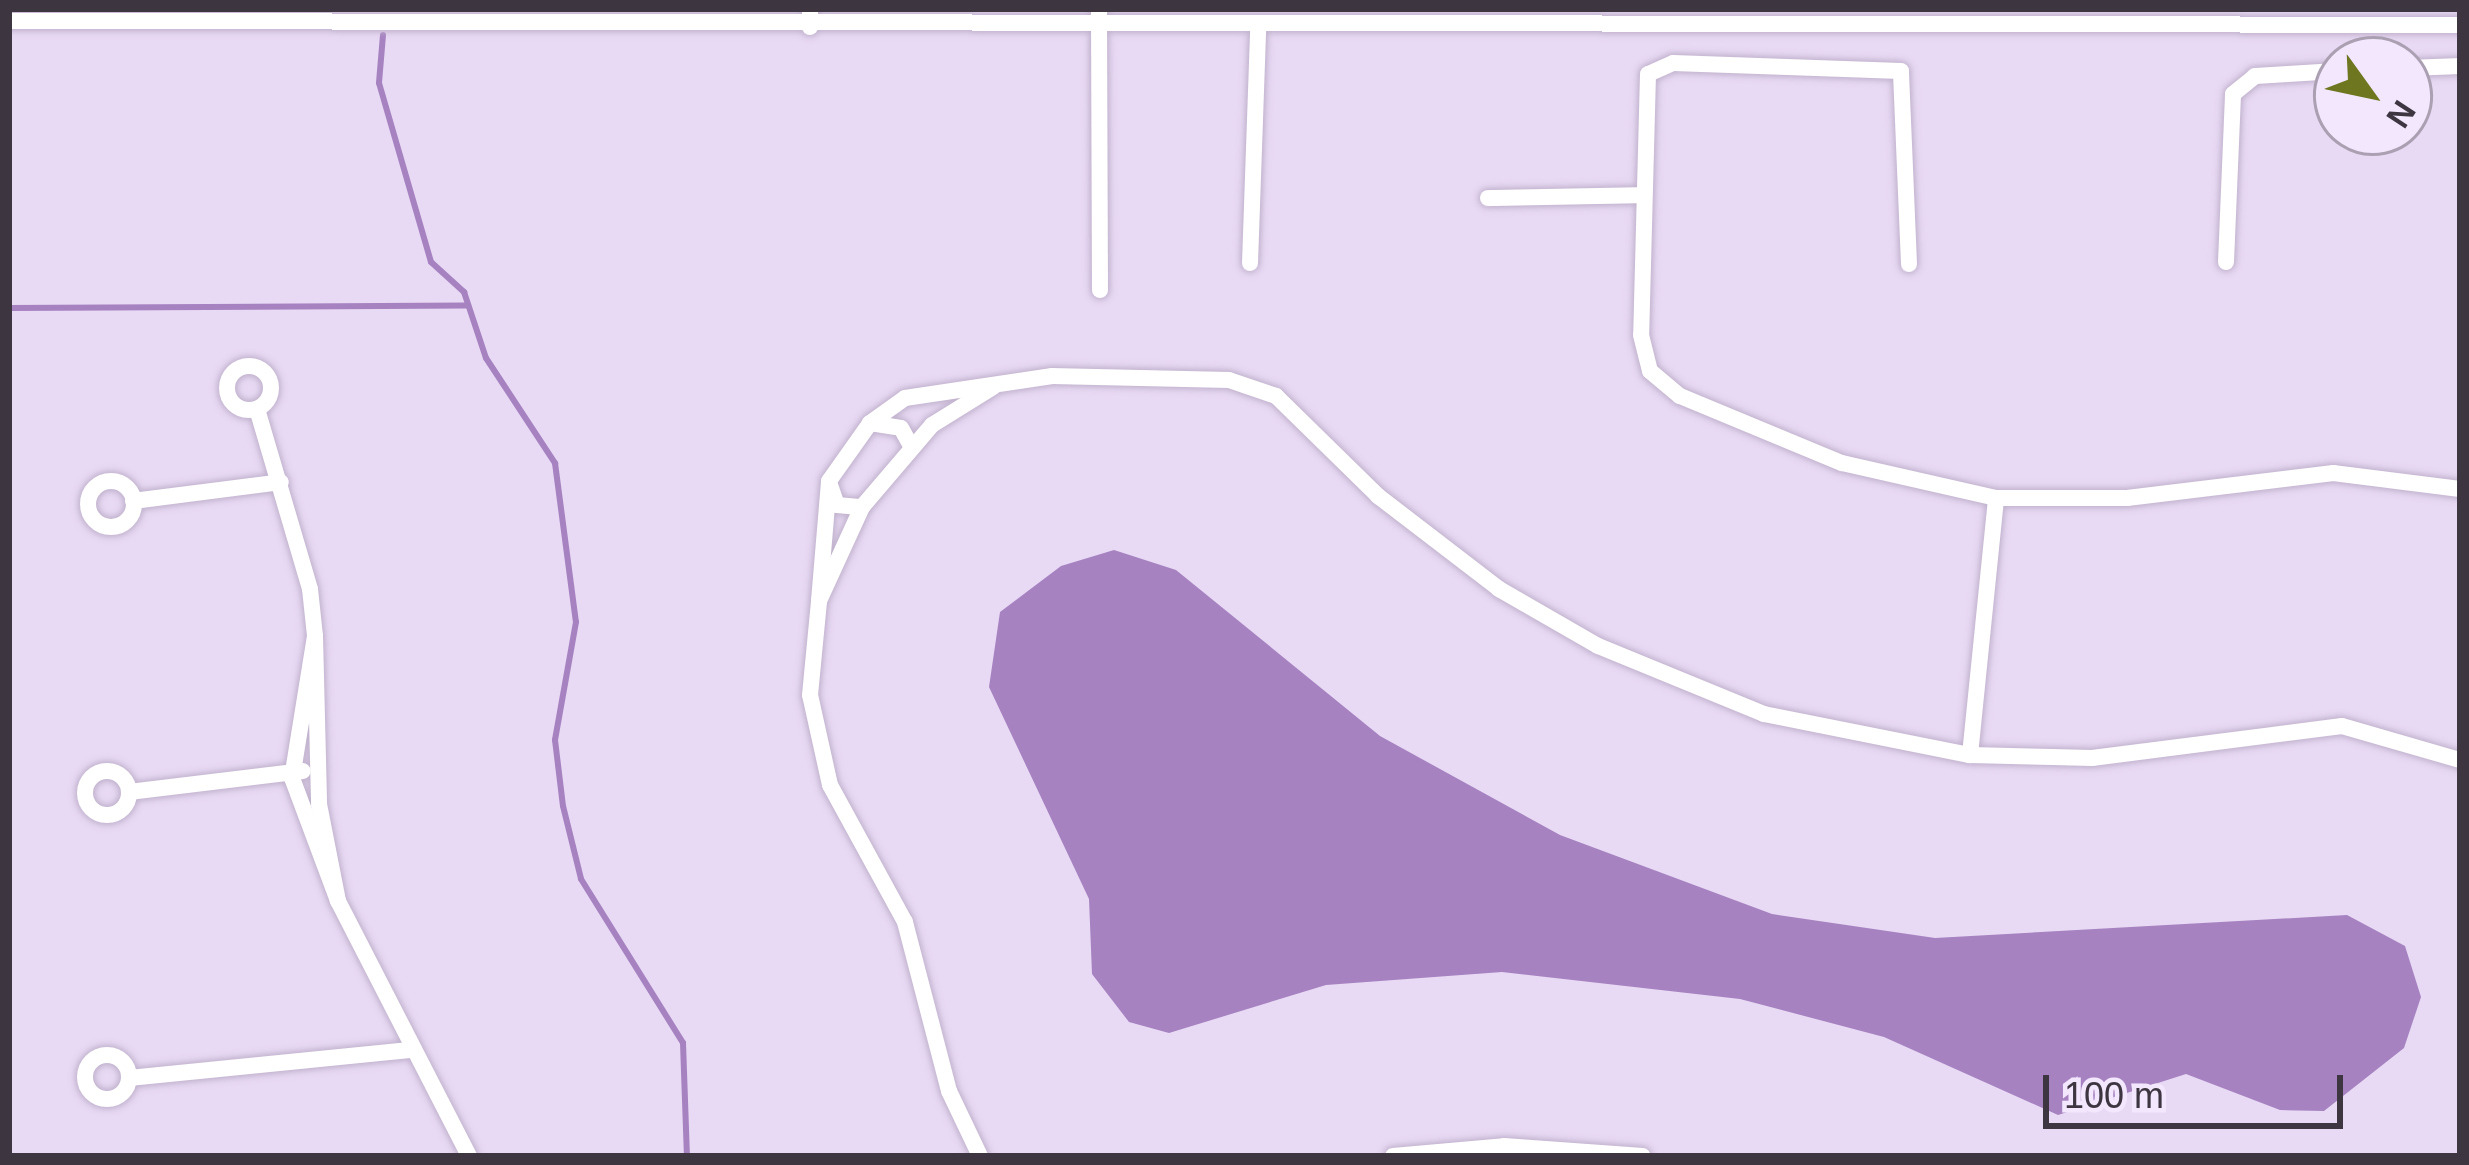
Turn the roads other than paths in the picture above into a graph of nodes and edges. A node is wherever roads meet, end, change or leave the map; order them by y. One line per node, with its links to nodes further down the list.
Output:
1 (421, 15): 2 (street); 5 (street)
2 (603, 17): 3 (street)
3 (810, 18): 4 (street)
4 (1098, 19): 7 (street); 14 (street)
5 (9, 20)
6 (2460, 26): 7 (street)
7 (1258, 29): 11 (street)
8 (2313, 72): 12 (street)
9 (1642, 195): 10 (street); 13 (street); 22 (street)
10 (1488, 197)
11 (1250, 262)
12 (2226, 262)
13 (1909, 264)
14 (1100, 290)
15 (1001, 382): 17 (street); 18 (street); 27 (street)
16 (257, 409): 20 (street)
17 (870, 423): 18 (street); 19 (street)
18 (910, 445): 24 (street)
19 (829, 481): 24 (street); 25 (street)
20 (281, 482): 23 (street); 26 (street)
21 (2460, 489): 22 (street)
22 (1996, 498): 27 (street)
23 (134, 501)
24 (862, 507): 25 (street)
25 (819, 601): 35 (street)
26 (315, 636): 29 (street); 30 (street)
27 (1970, 754): 28 (street)
28 (2460, 760)
29 (316, 769): 30 (street); 32 (street)
30 (292, 772): 31 (street); 32 (street)
31 (129, 792)
32 (338, 901): 33 (street)
33 (410, 1050): 34 (street); 36 (street)
34 (128, 1078)
35 (962, 1122): 37 (street); 38 (street)
36 (469, 1156)
37 (980, 1156)
38 (996, 1156)
39 (1393, 1156): 40 (street)
40 (1643, 1156)

